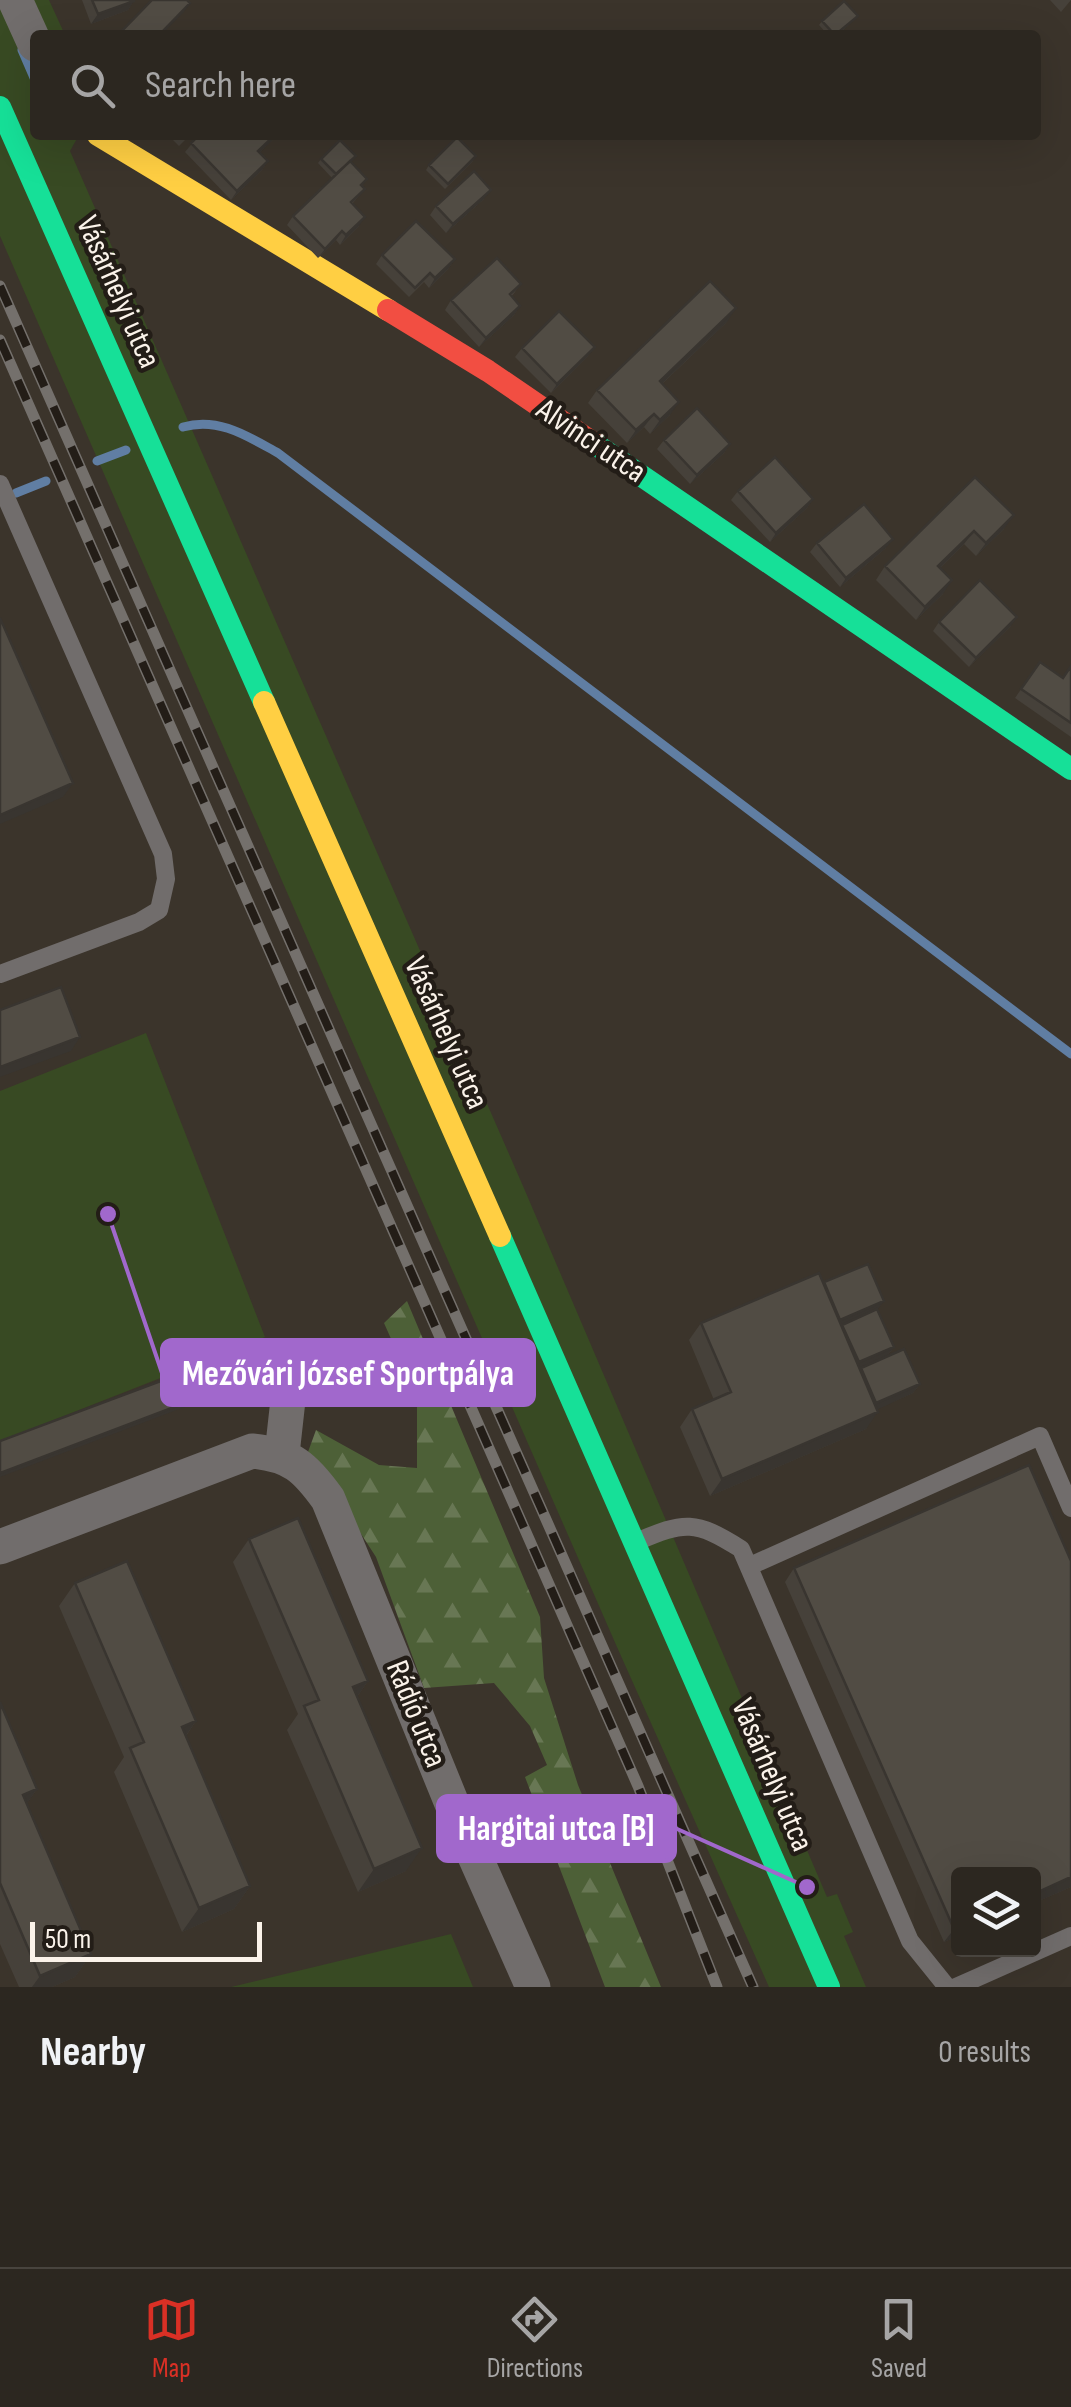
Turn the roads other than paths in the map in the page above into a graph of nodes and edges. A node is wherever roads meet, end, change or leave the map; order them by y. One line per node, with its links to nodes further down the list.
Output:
1 (16, 0): 2 (street)
2 (30, 32)
3 (8, 112): 11 (street, Vásárhelyi utca)
4 (106, 140): 6 (street, Alvinci utca)
5 (0, 484): 7 (lane)
6 (1071, 768)
7 (0, 974)
8 (290, 1382): 9 (street)
9 (282, 1454): 12 (street); 15 (street, Rádió utca)
10 (1071, 1508): 13 (lane)
11 (636, 1542): 13 (lane); 16 (street, Vásárhelyi utca)
12 (0, 1547)
13 (750, 1566): 17 (lane)
14 (1071, 1936): 18 (lane)
15 (533, 1987)
16 (829, 1987)
17 (947, 1987)
18 (956, 1987)

